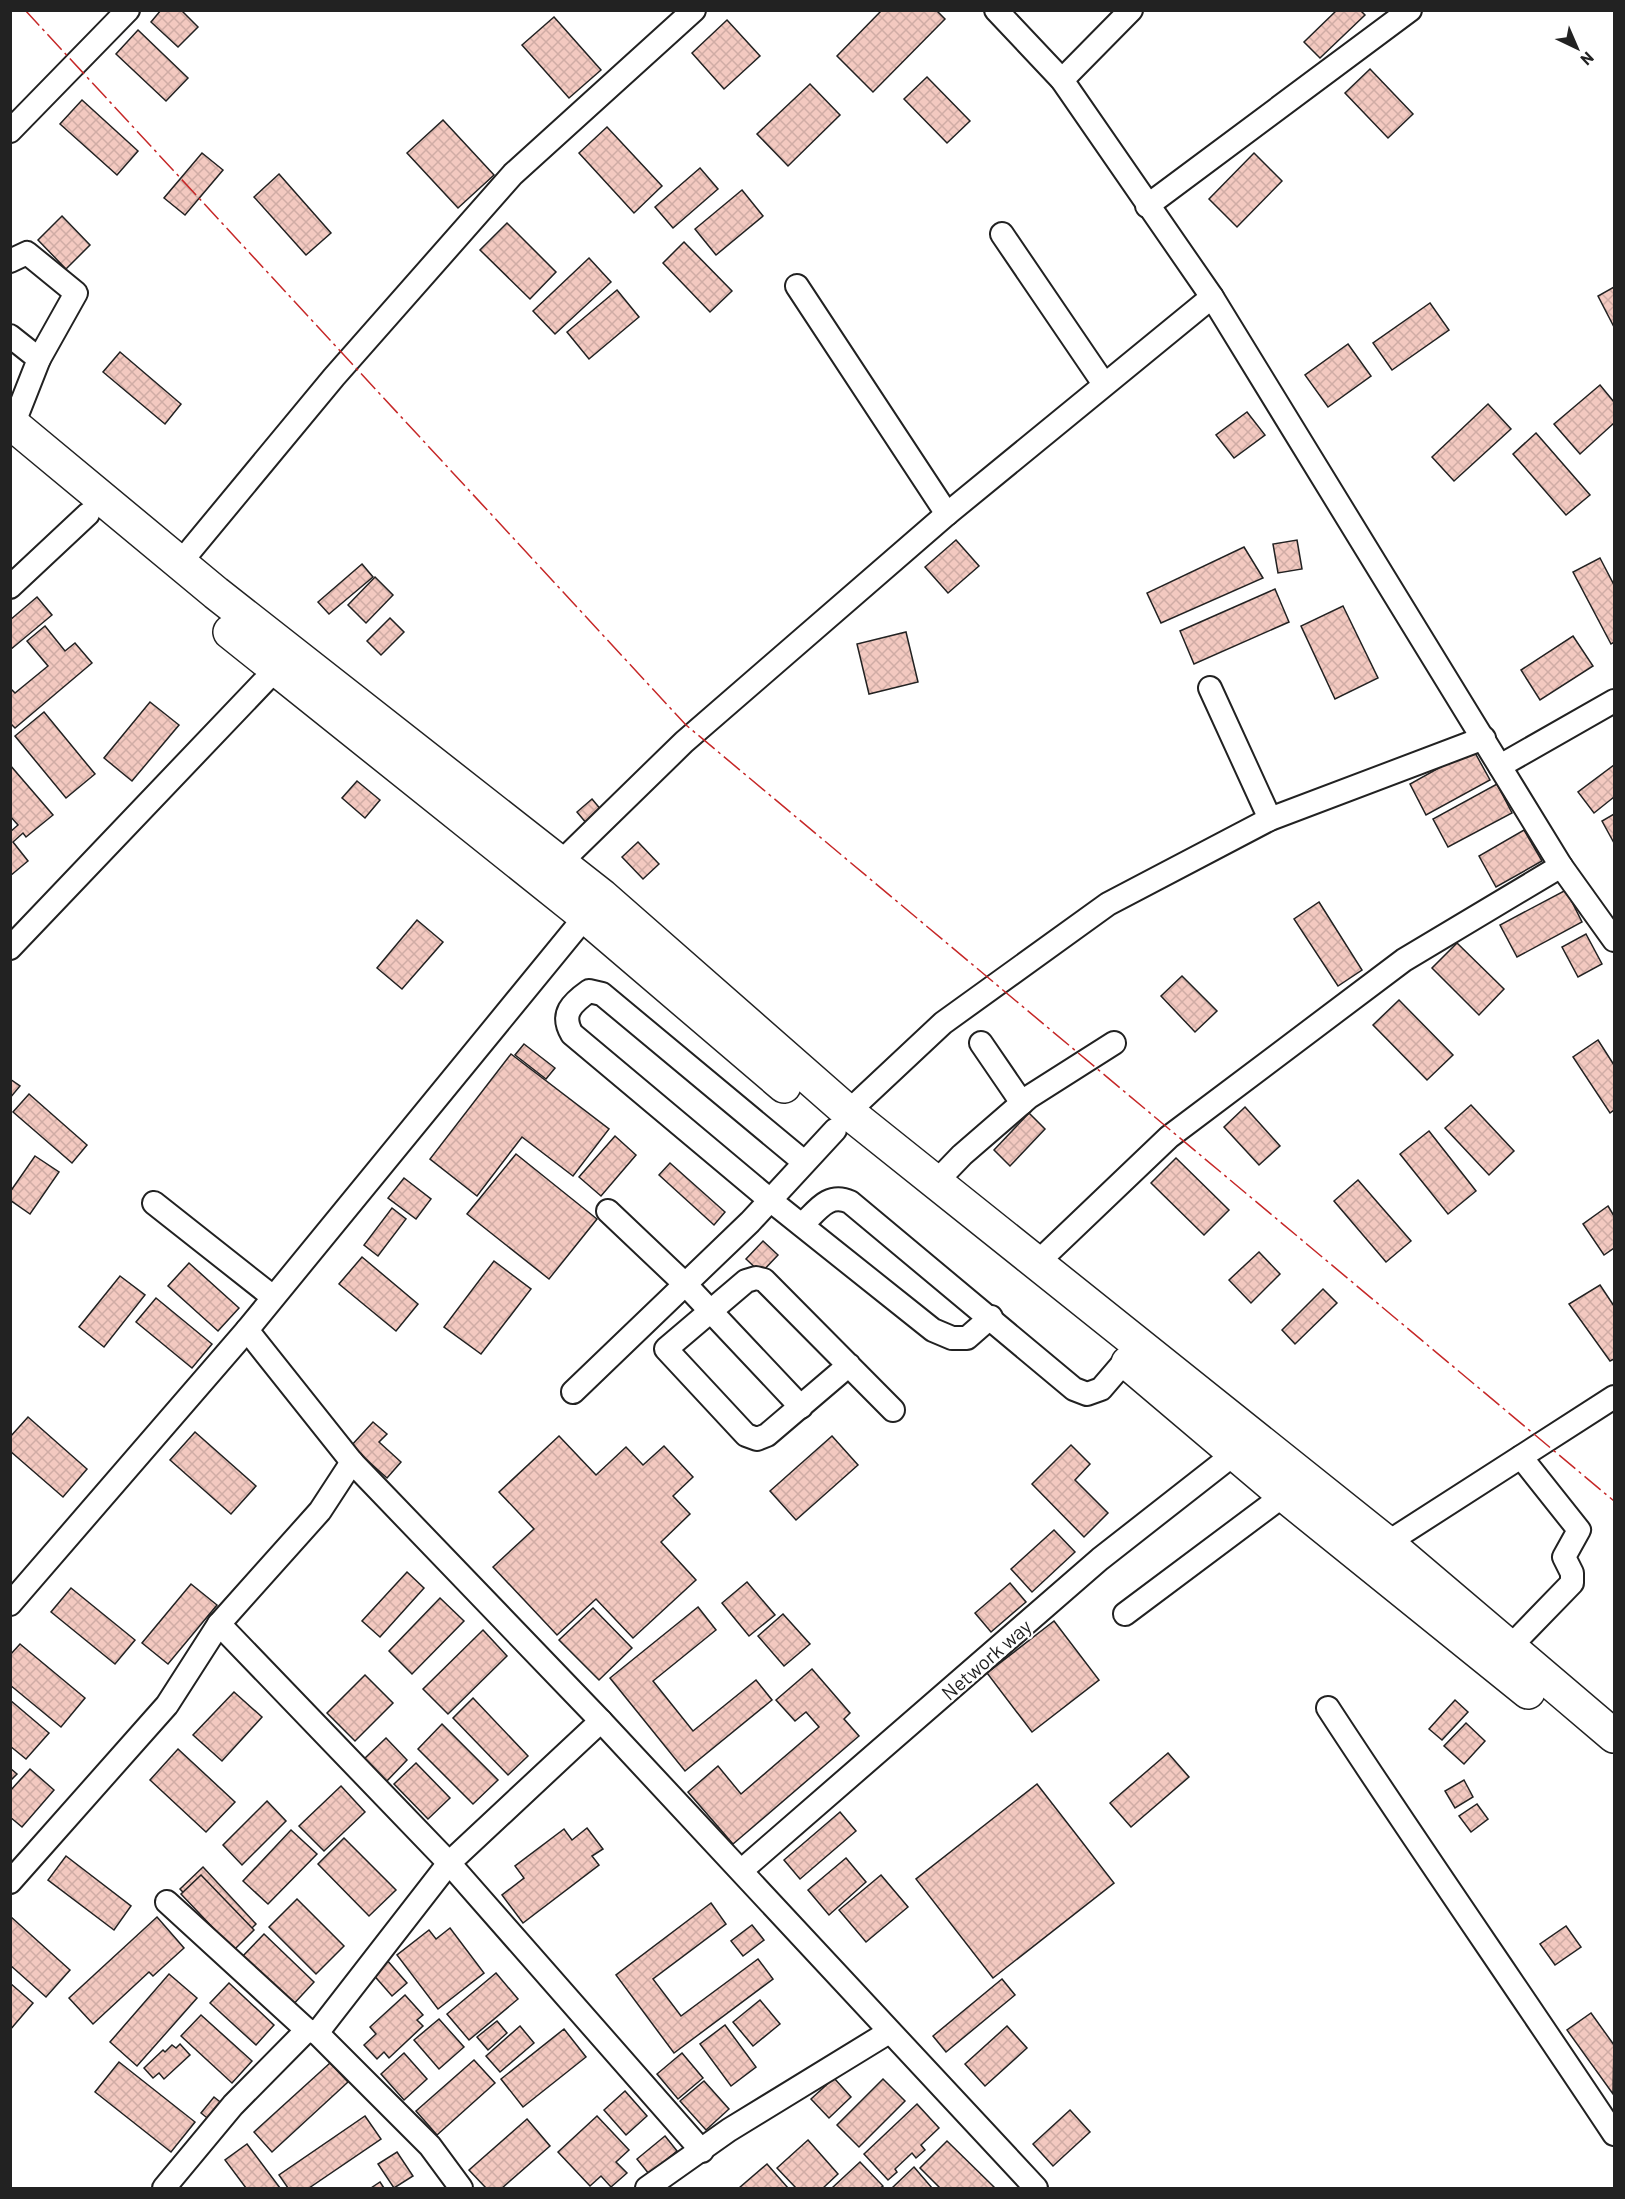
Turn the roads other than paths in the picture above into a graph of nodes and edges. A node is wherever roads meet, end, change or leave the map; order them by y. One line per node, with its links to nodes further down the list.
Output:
1 (128, 10): 7 (street)
2 (694, 10): 19 (street)
3 (996, 10): 6 (street)
4 (1131, 10): 6 (street)
5 (1410, 10): 8 (street)
6 (1062, 80): 8 (street)
7 (10, 131)
8 (1147, 206): 12 (street)
9 (1002, 234): 15 (street)
10 (10, 261): 14 (street)
11 (797, 286): 18 (street)
12 (1212, 297): 15 (street); 24 (street)
13 (10, 336): 14 (street)
14 (39, 359): 16 (street)
15 (1104, 384): 18 (street)
16 (12, 433): 17 (highway); 19 (highway)
17 (88, 514): 20 (street); 21 (highway)
18 (947, 514): 27 (street)
19 (180, 563): 27 (highway)
20 (10, 587)
21 (276, 669): 29 (highway); 31 (street)
22 (1210, 688): 26 (street)
23 (1614, 701): 25 (street)
24 (1484, 738): 25 (street); 26 (street)
25 (1500, 766): 28 (street)
26 (1270, 819): 35 (street)
27 (560, 863): 29 (highway)
28 (1561, 866): 30 (street); 42 (street)
29 (594, 906): 35 (highway); 44 (street)
30 (1614, 940)
31 (10, 948)
32 (981, 1043): 34 (street)
33 (1114, 1043): 34 (street)
34 (1022, 1103): 37 (street)
35 (842, 1121): 36 (street); 37 (highway); 50 (highway)
36 (804, 1162): 38 (street); 38 (street)
37 (935, 1183): 42 (highway)
38 (770, 1200): 41 (street); 43 (street)
39 (154, 1203): 44 (street)
40 (608, 1211): 43 (street)
41 (802, 1225): 46 (street); 46 (street)
42 (1037, 1263): 60 (highway)
43 (686, 1285): 45 (street); 47 (street)
44 (273, 1298): 48 (street)
45 (711, 1311): 49 (street); 51 (street); 54 (street)
46 (991, 1317): 50 (street)
47 (643, 1325): 49 (street); 52 (street)
48 (247, 1330): 58 (street); 61 (street)
49 (666, 1349): 54 (street)
50 (1125, 1361): 56 (highway)
51 (849, 1365): 54 (street); 55 (street)
52 (573, 1392)
53 (1614, 1397): 57 (street)
54 (801, 1407)
55 (893, 1410)
56 (1234, 1454): 59 (highway); 70 (street, Network way)
57 (1521, 1457): 60 (street); 64 (street)
58 (352, 1462): 63 (street); 66 (street)
59 (1284, 1495): 62 (street); 68 (highway)
60 (1387, 1543): 64 (highway)
61 (10, 1604)
62 (1125, 1614)
63 (219, 1624): 69 (street); 71 (street)
64 (1510, 1647): 67 (highway)
65 (1328, 1708): 75 (street)
66 (601, 1721): 69 (street); 70 (street)
67 (1614, 1736)
68 (1614, 1761)
69 (450, 1863): 73 (street); 76 (street)
70 (742, 1870): 74 (street)
71 (10, 1882)
72 (168, 1902): 73 (street)
73 (312, 2031): 77 (street); 78 (street)
74 (889, 2032): 76 (street); 80 (street)
75 (1614, 2134)
76 (702, 2151): 79 (street)
77 (168, 2187)
78 (461, 2188)
79 (647, 2188)
80 (1036, 2188)

